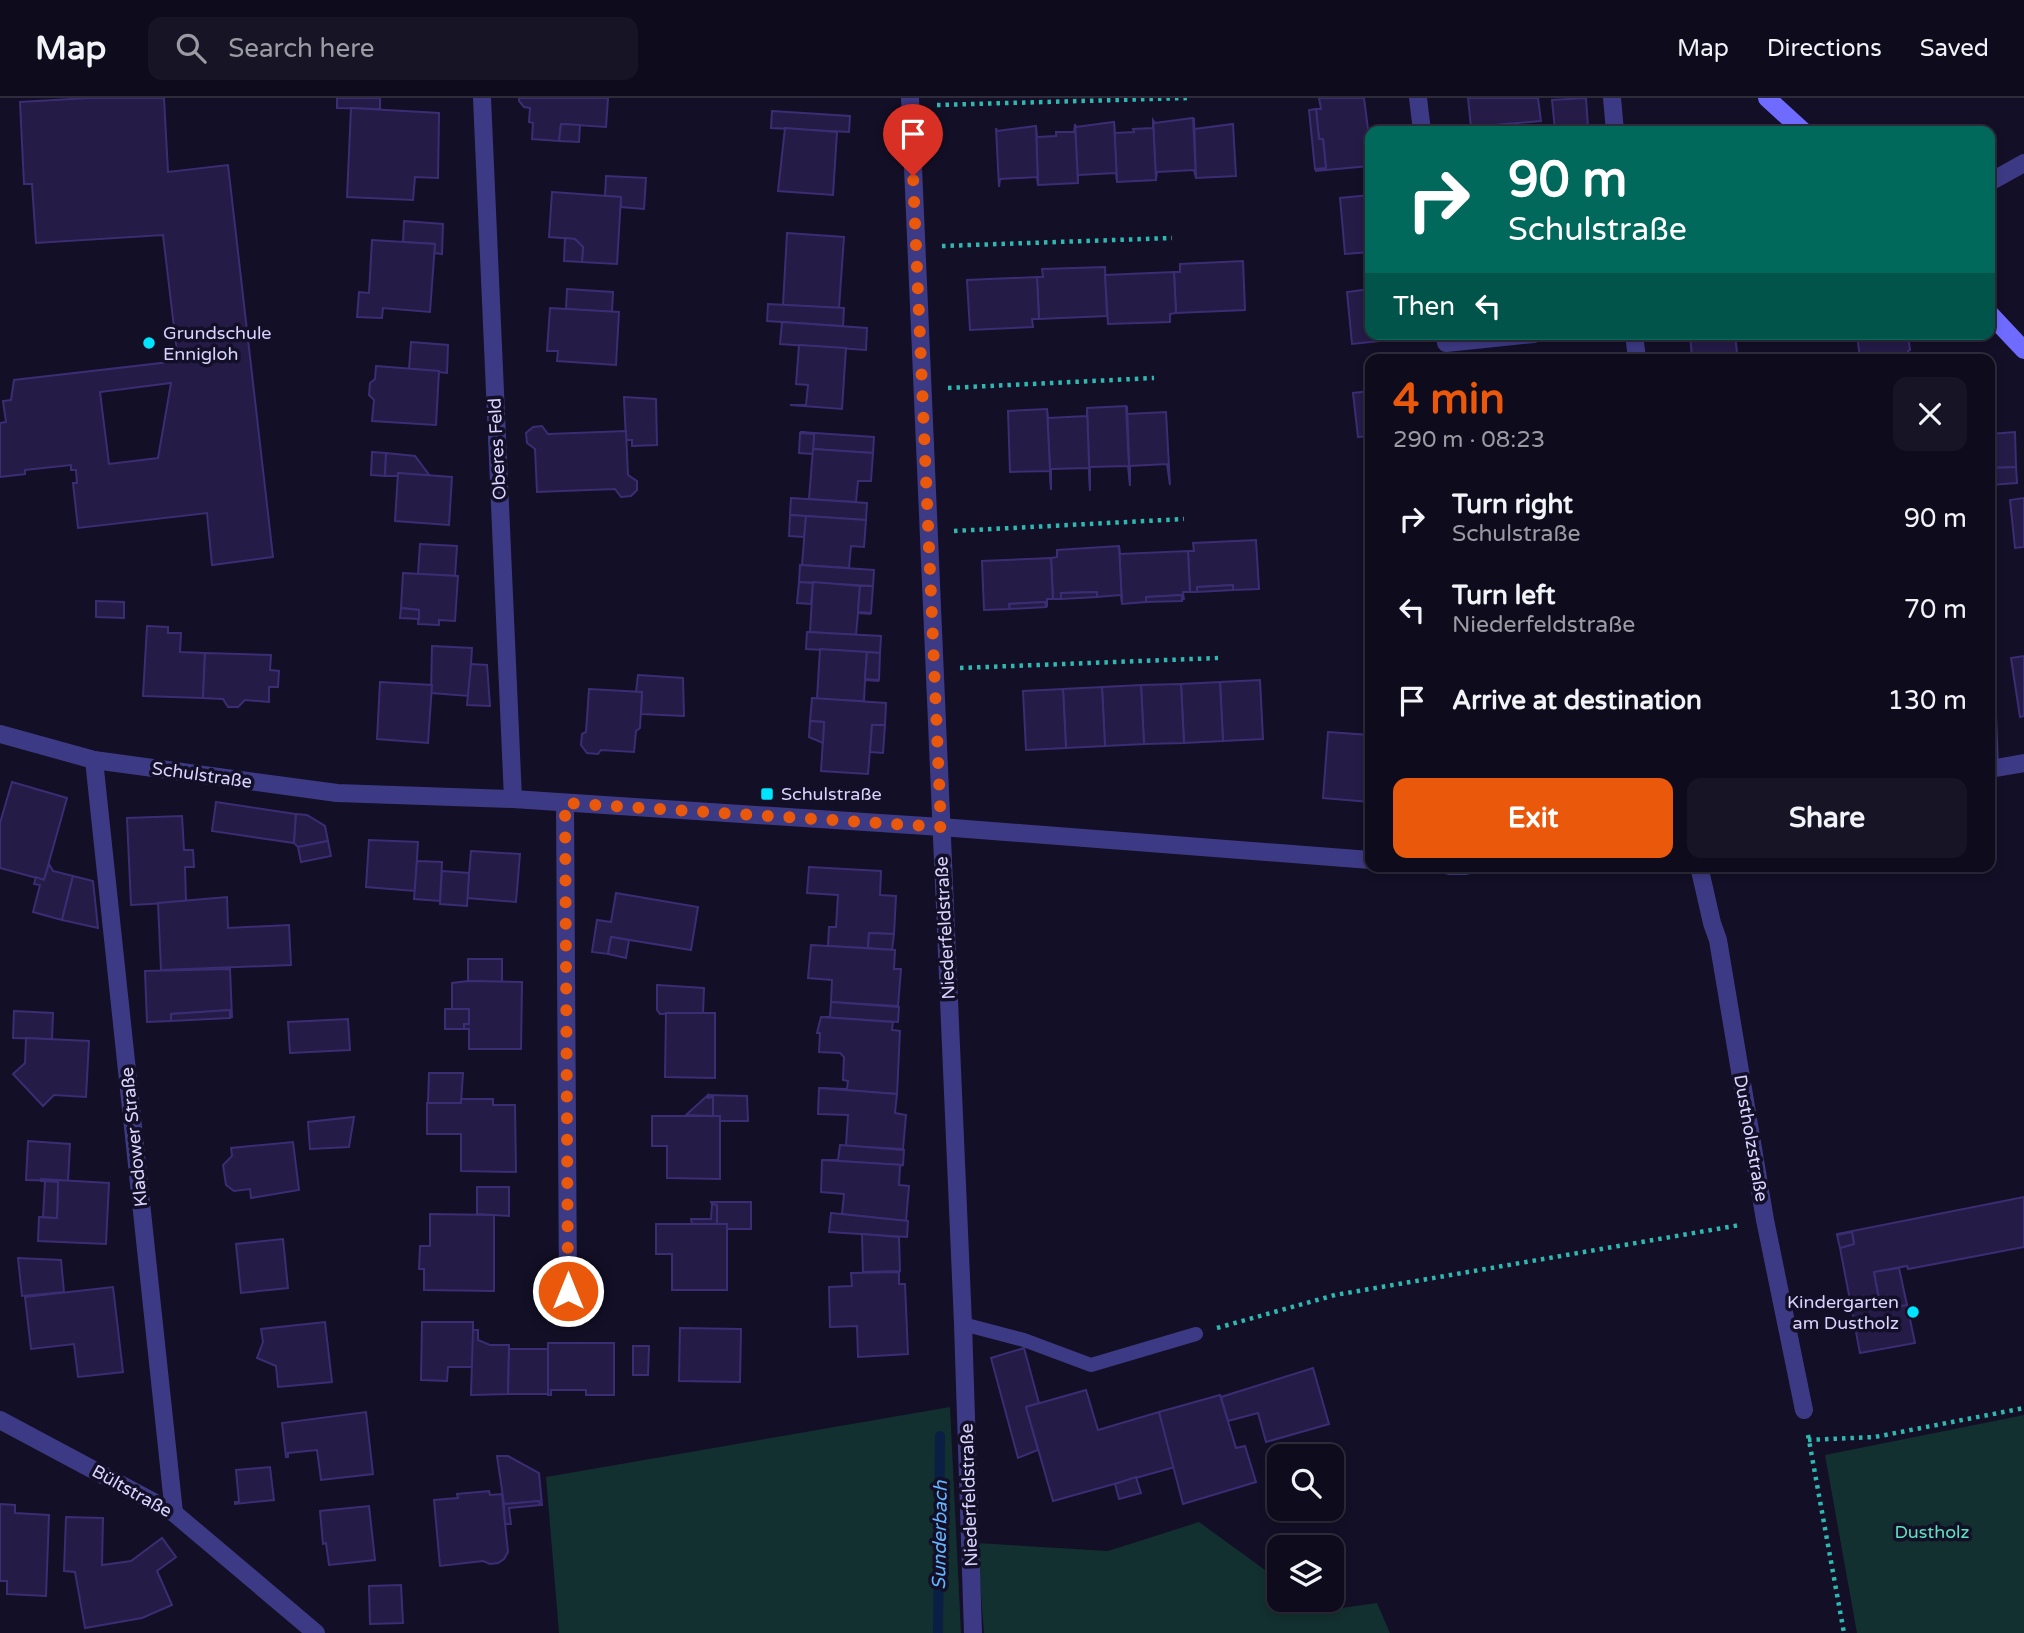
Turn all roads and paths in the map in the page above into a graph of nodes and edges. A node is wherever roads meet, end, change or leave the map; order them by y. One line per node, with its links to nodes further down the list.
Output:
1 (482, 98): 28 (street, Oberes Feld)
2 (1188, 98): 6 (path)
3 (1418, 98): 7 (street)
4 (1612, 98): 8 (street)
5 (1767, 98): 9 (main road)
6 (910, 102): 13 (street, Niederfeldstraße)
7 (1421, 126)
8 (1615, 126)
9 (1798, 126)
10 (2024, 163): 11 (street)
11 (1995, 179)
12 (1172, 237): 13 (path)
13 (916, 247): 19 (street, Niederfeldstraße)
14 (1995, 319): 17 (main road)
15 (1446, 340): 16 (street)
16 (1468, 340)
17 (2024, 350)
18 (1154, 378): 19 (path)
19 (922, 389): 21 (street, Niederfeldstraße)
20 (1184, 519): 21 (path)
21 (928, 533): 23 (street, Niederfeldstraße)
22 (1218, 658): 23 (path)
23 (934, 669): 30 (street, Niederfeldstraße)
24 (0, 734): 25 (street, Schulstraße)
25 (94, 760): 28 (street, Schulstraße); 41 (street, Kladower Straße)
26 (2024, 763): 27 (street)
27 (1995, 768)
28 (513, 799): 29 (street, Schulstraße)
29 (565, 803): 30 (street, Schulstraße); 34 (street)
30 (941, 827): 31 (street, Schulstraße); 35 (street, Niederfeldstraße)
31 (1365, 860)
32 (1700, 872): 33 (street, Dustholzstraße)
33 (1765, 1220): 36 (path); 38 (street, Dustholzstraße)
34 (568, 1291)
35 (963, 1324): 36 (lane); 43 (street, Niederfeldstraße)
36 (1196, 1334)
37 (2024, 1408): 40 (path)
38 (1804, 1410): 40 (path)
39 (0, 1420): 41 (street, Bültstraße)
40 (1808, 1440): 44 (path)
41 (174, 1513): 42 (street, Bültstraße)
42 (316, 1633)
43 (973, 1633)
44 (1844, 1633)

